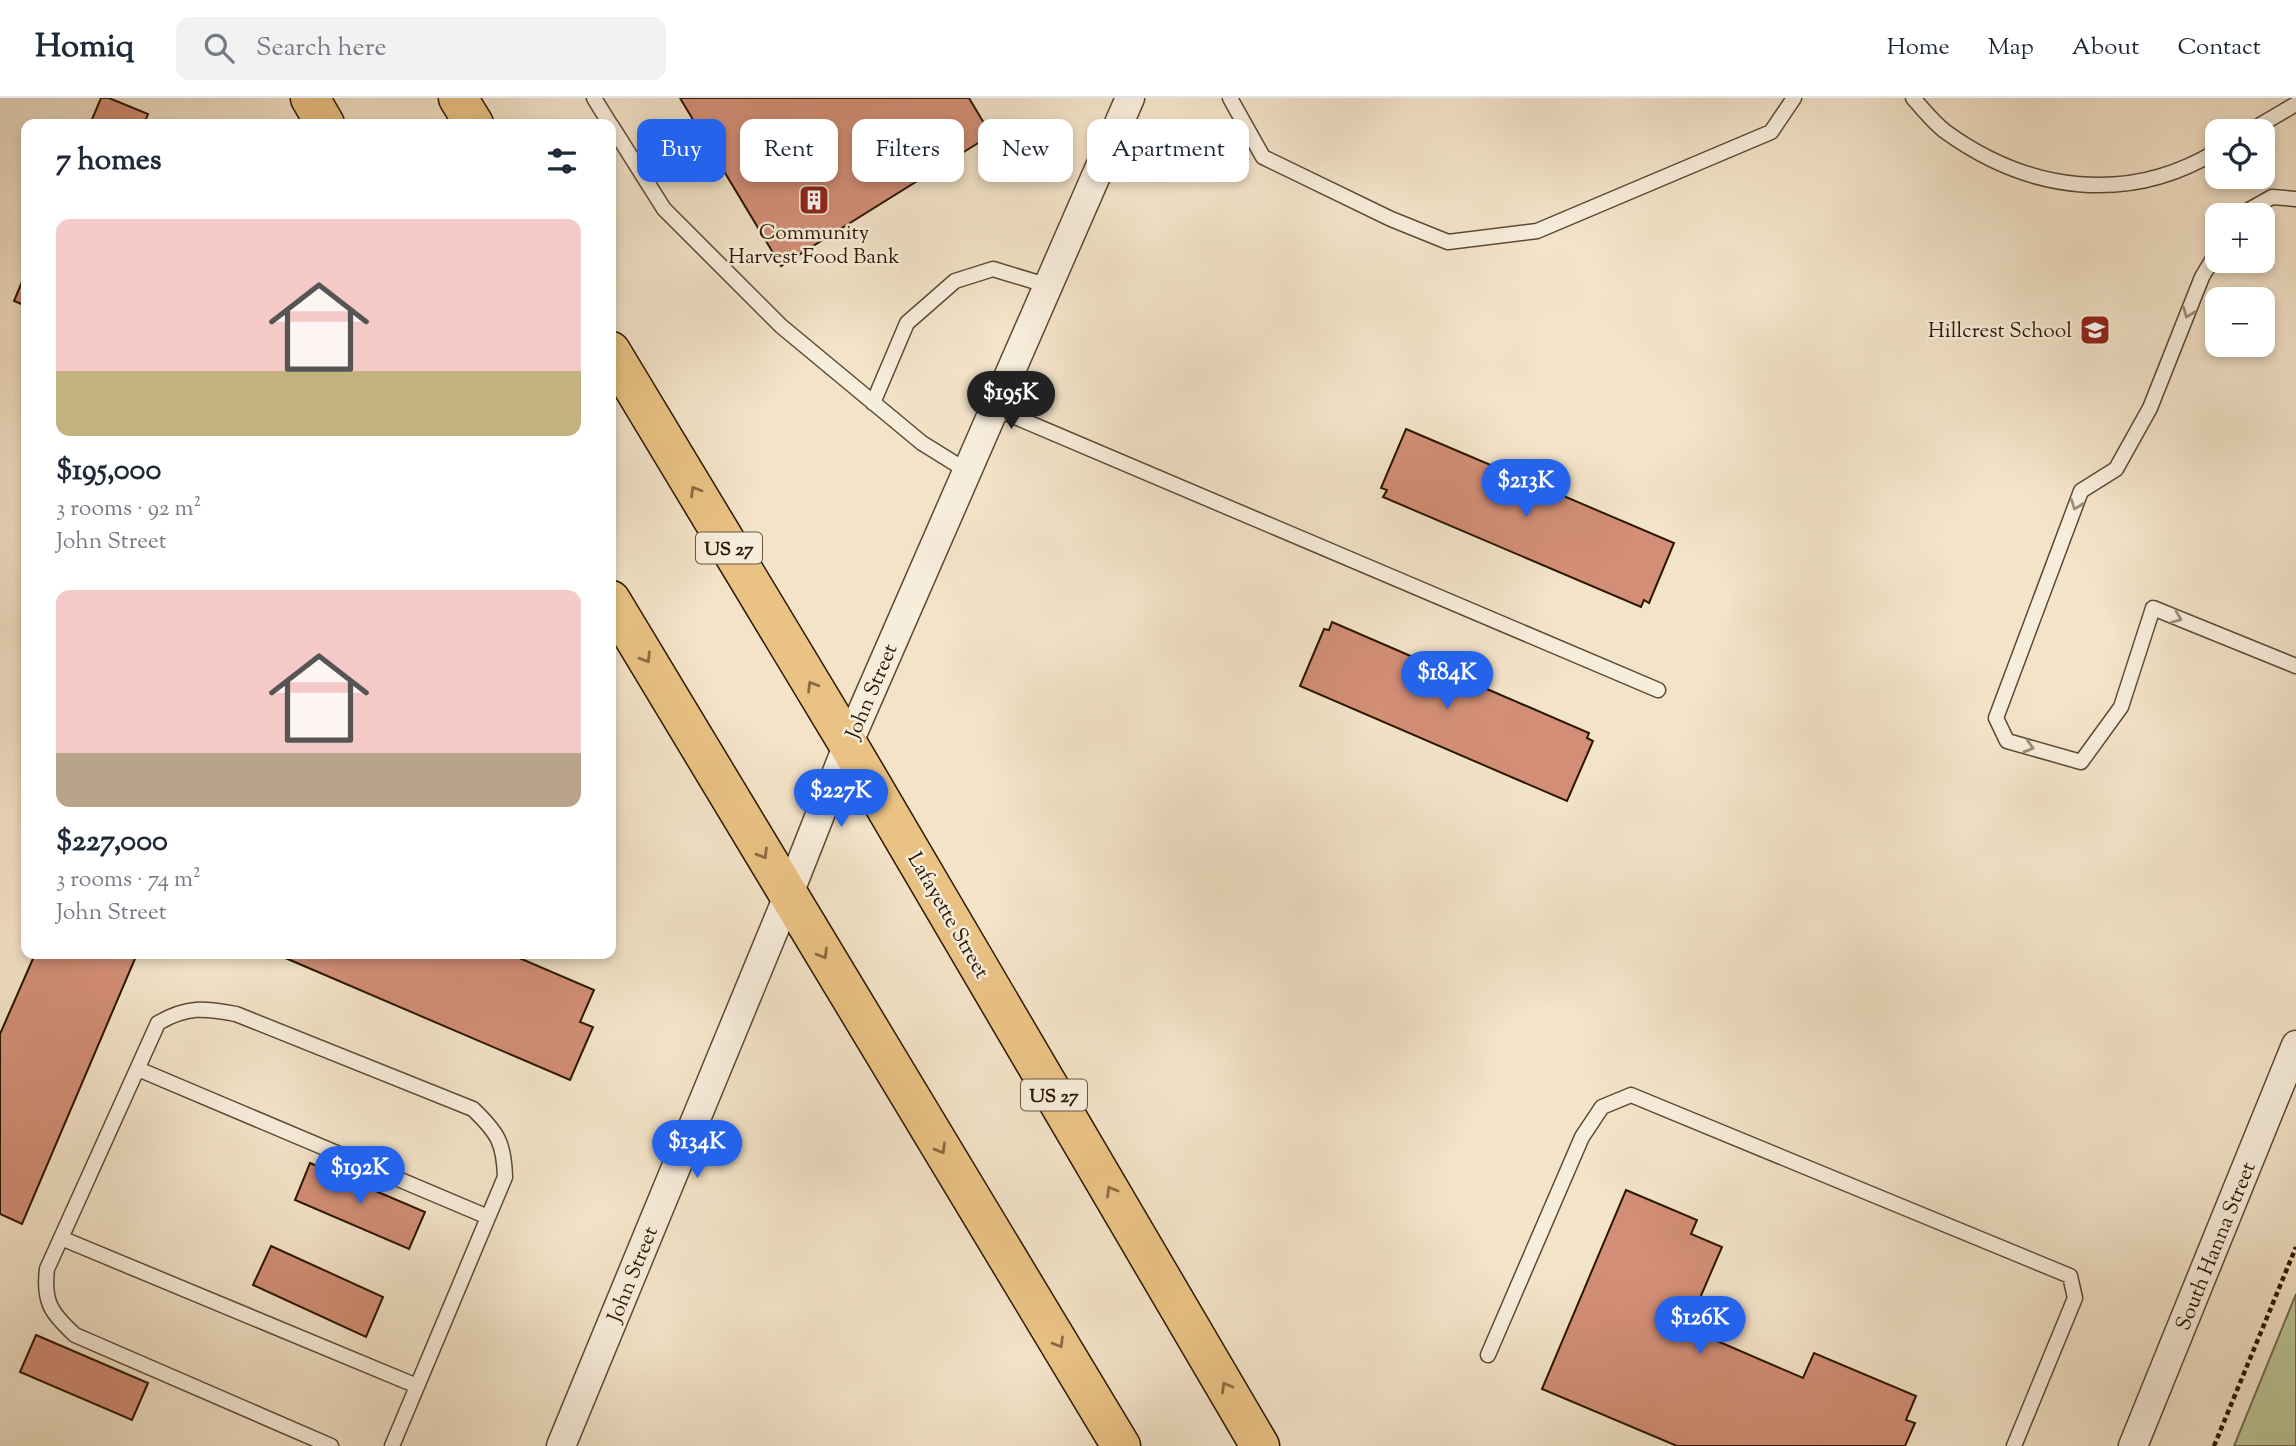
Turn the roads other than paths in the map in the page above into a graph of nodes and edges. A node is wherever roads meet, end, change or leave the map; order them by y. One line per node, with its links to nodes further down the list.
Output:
1 (310, 98): 9 (highway)
2 (458, 98): 10 (highway)
3 (594, 98): 11 (lane)
4 (1130, 98): 18 (street, John Street)
5 (1230, 98): 6 (lane)
6 (1794, 98)
7 (1913, 98): 14 (lane)
8 (2296, 104): 12 (lane)
9 (322, 119)
10 (471, 119)
11 (607, 119)
12 (2270, 119)
13 (616, 133): 20 (lane)
14 (2205, 156)
15 (2296, 199): 16 (lane)
16 (2261, 203)
17 (2205, 272): 24 (lane, one-way to 24)
18 (1049, 286): 20 (lane); 21 (street, John Street)
19 (616, 359): 26 (highway, Lafayette Street / US 27, one-way to 19)
20 (873, 403): 22 (lane)
21 (995, 408): 22 (street, John Street); 25 (lane)
22 (967, 471): 26 (street, John Street)
23 (616, 608): 27 (highway, one-way to 27)
24 (2296, 666)
25 (1658, 690)
26 (848, 744): 27 (street, John Street); 38 (highway, Lafayette Street / US 27, one-way to 26)
27 (788, 896): 36 (street, John Street); 37 (highway, one-way to 37)
28 (2296, 1045): 40 (street, South Hanna Street)
29 (138, 1069): 30 (lane); 30 (lane); 31 (lane)
30 (488, 1217): 33 (lane)
31 (61, 1238): 33 (lane); 34 (lane)
32 (1488, 1355): 39 (lane)
33 (417, 1386): 35 (lane)
34 (331, 1446)
35 (392, 1446)
36 (561, 1446)
37 (1121, 1446)
38 (1261, 1446)
39 (2014, 1446)
40 (2133, 1446)

